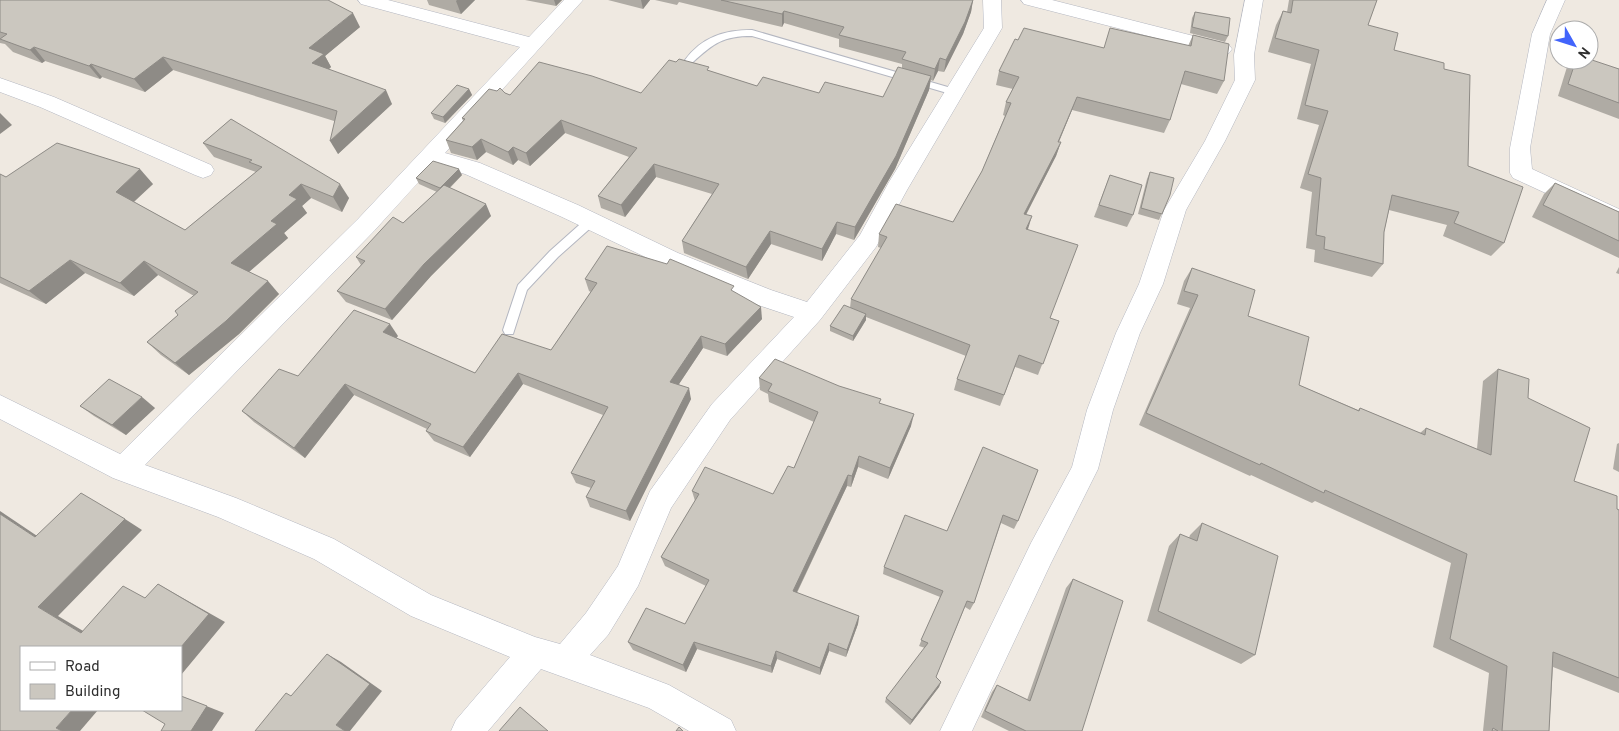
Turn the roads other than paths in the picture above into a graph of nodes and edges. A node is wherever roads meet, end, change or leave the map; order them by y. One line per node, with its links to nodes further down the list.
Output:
1 (367, 0): 7 (street)
2 (574, 0): 7 (street)
3 (992, 0): 11 (street)
4 (1030, 0): 8 (street)
5 (1254, 0): 8 (street)
6 (1556, 0): 14 (street)
7 (532, 44): 12 (street)
8 (1244, 54): 24 (street)
9 (690, 60): 11 (lane)
10 (0, 85): 13 (street)
11 (954, 92): 16 (street)
12 (428, 156): 15 (street); 19 (street)
13 (203, 170)
14 (1619, 219)
15 (591, 221): 16 (street); 17 (lane)
16 (812, 313): 21 (street)
17 (509, 330)
18 (0, 406): 19 (street)
19 (123, 469): 20 (street)
20 (535, 652): 21 (street); 22 (street)
21 (565, 661): 23 (street)
22 (466, 731)
23 (720, 731)
24 (956, 731)

